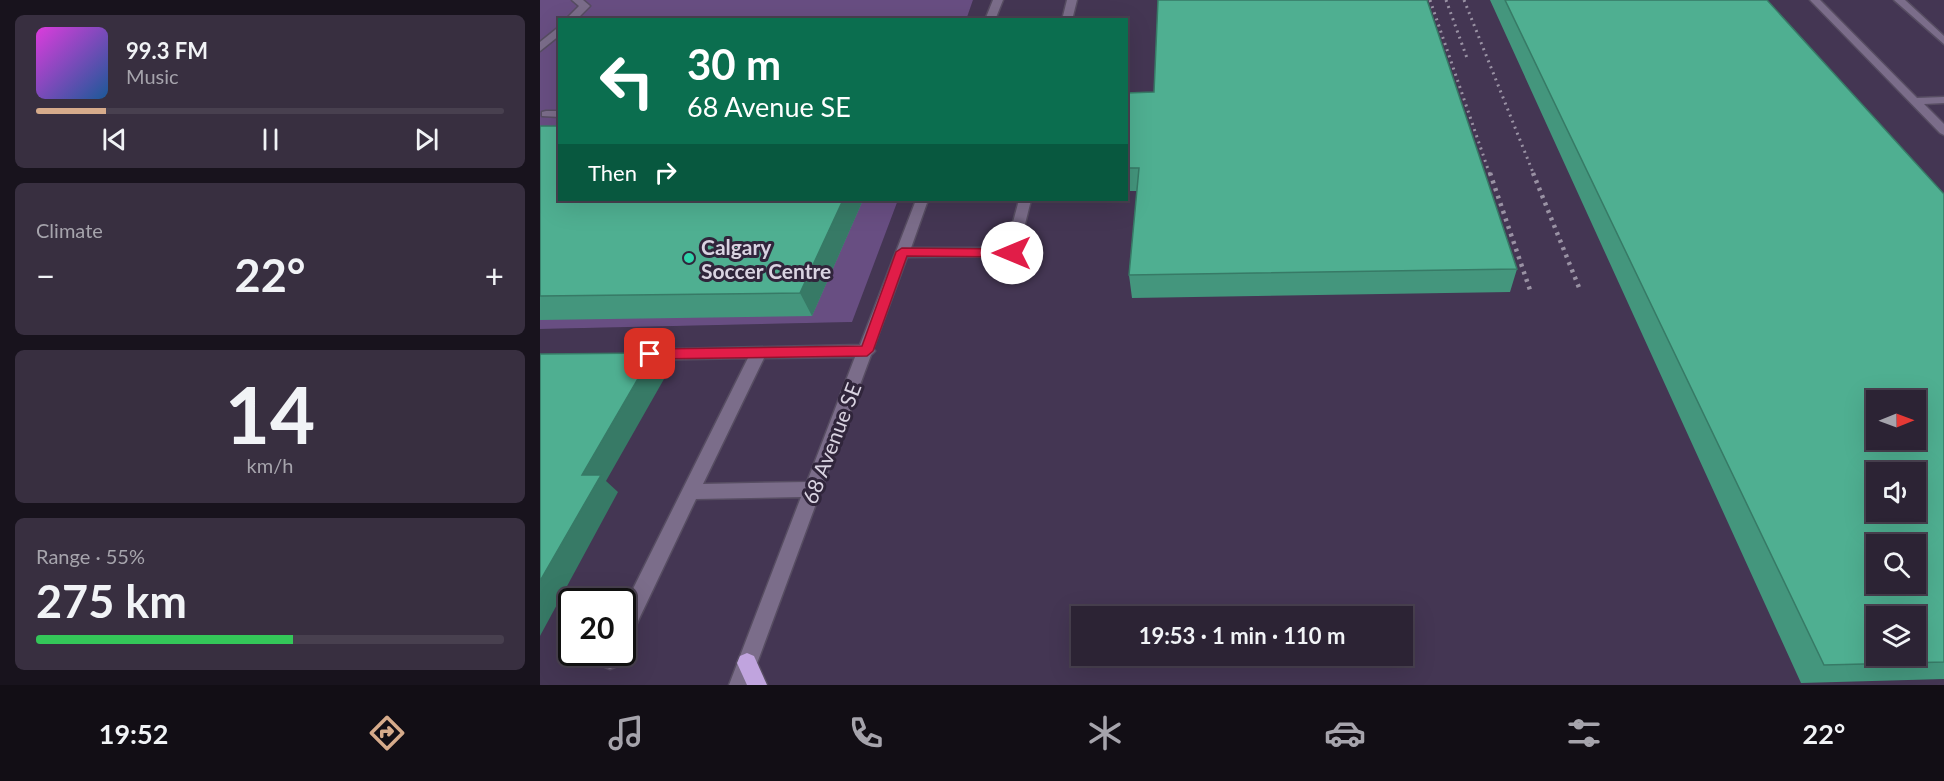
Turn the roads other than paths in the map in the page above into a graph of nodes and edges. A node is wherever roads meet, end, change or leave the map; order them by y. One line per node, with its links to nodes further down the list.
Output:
1 (578, 0): 6 (street)
2 (998, 0): 7 (street)
3 (1072, 0): 8 (street)
4 (1815, 0): 13 (street)
5 (1899, 0): 10 (street)
6 (572, 18)
7 (991, 18)
8 (1068, 18)
9 (558, 32): 11 (street)
10 (1944, 40)
11 (540, 48)
12 (1944, 100): 13 (street)
13 (1915, 101): 16 (street)
14 (546, 114): 15 (street)
15 (558, 114)
16 (1944, 131)
17 (922, 201): 19 (street, 68 Avenue SE)
18 (1025, 201): 19 (street)
19 (902, 252): 20 (street, 68 Avenue SE)
20 (867, 351): 21 (street); 23 (street, 68 Avenue SE)
21 (759, 352): 22 (street); 24 (street)
22 (621, 354)
23 (814, 489): 24 (street); 26 (street, 68 Avenue SE)
24 (691, 492): 25 (street)
25 (636, 604)
26 (747, 663): 27 (street, 68 Avenue SE); 28 (main road)
27 (738, 685)
28 (757, 685)

